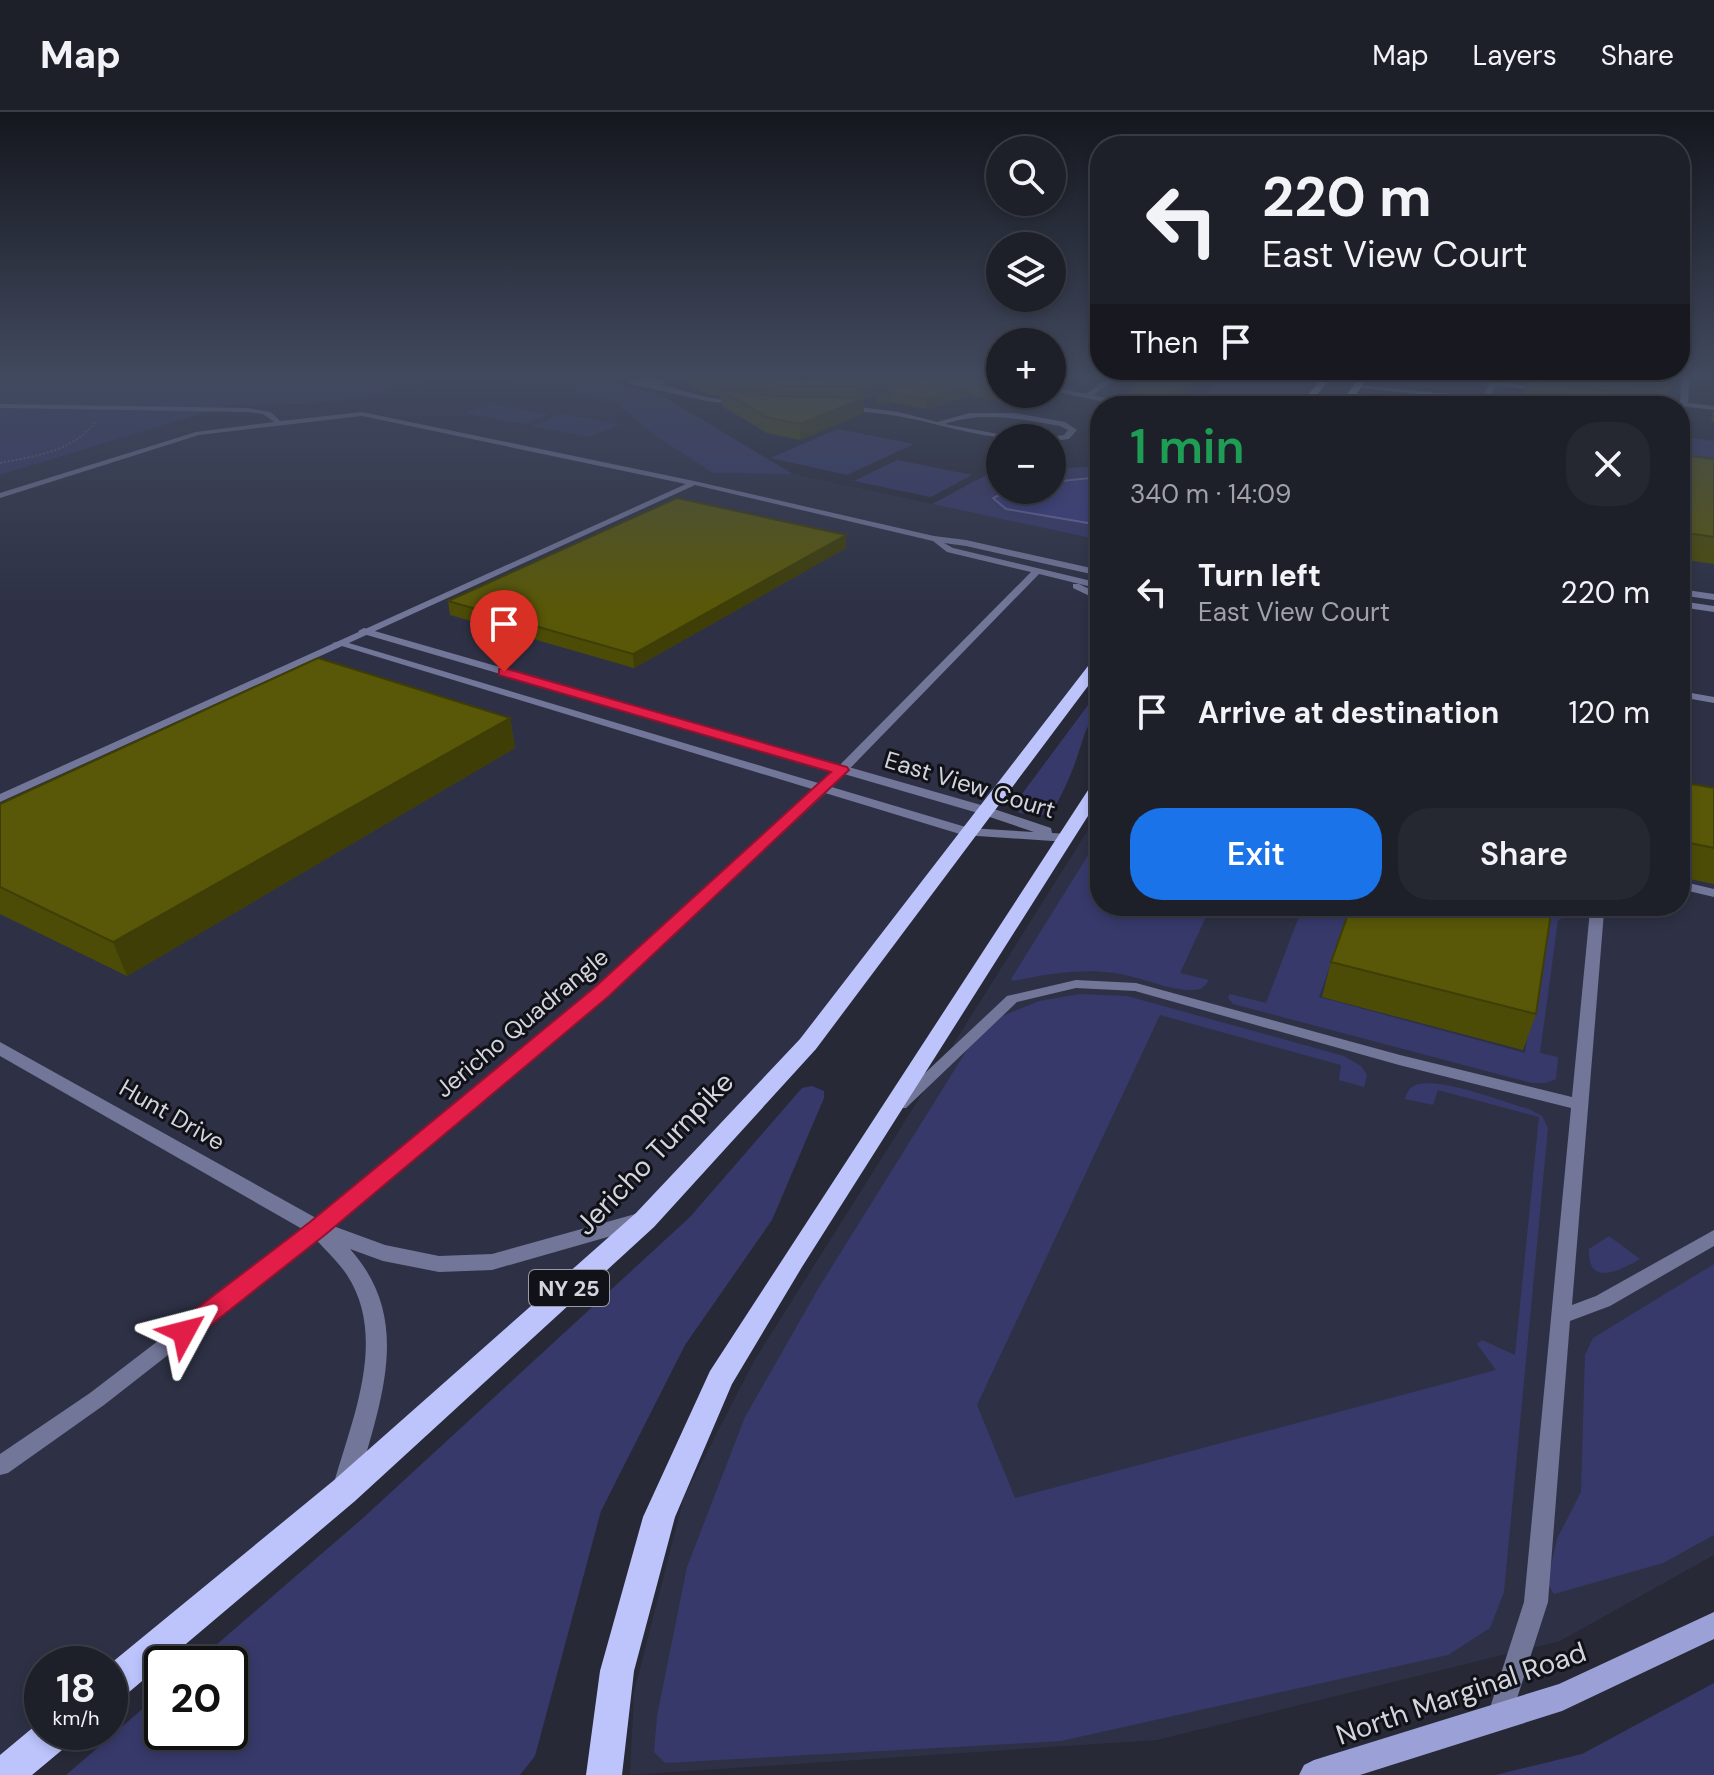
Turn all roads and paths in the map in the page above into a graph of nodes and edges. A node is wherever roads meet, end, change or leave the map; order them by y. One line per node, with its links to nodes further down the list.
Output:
1 (36, 453): 4 (path)
2 (136, 453): 6 (lane)
3 (552, 453): 5 (lane)
4 (0, 463)
5 (694, 483): 7 (lane); 19 (lane)
6 (0, 496)
7 (934, 539): 8 (lane); 11 (lane)
8 (1054, 562): 9 (lane); 10 (lane)
9 (1090, 564)
10 (1090, 571)
11 (1036, 572): 12 (lane); 24 (lane, Jericho Quadrangle)
12 (1057, 577): 13 (lane); 14 (lane)
13 (1090, 584)
14 (1090, 593)
15 (1690, 593): 16 (lane)
16 (1714, 597)
17 (1690, 605): 18 (lane)
18 (1714, 609)
19 (364, 631): 20 (lane); 24 (street, East View Court)
20 (338, 643): 25 (street, East View Court); 26 (lane)
21 (1090, 674): 28 (main road, Jericho Turnpike / NY 25)
22 (1690, 696): 23 (lane)
23 (1714, 700)
24 (842, 770): 25 (lane, Jericho Quadrangle); 28 (street, East View Court)
25 (824, 788): 28 (street, East View Court); 37 (lane, Jericho Quadrangle)
26 (0, 798)
27 (1090, 800): 29 (main road)
28 (976, 821): 29 (street, East View Court); 29 (street, East View Court); 36 (main road, Jericho Turnpike / NY 25)
29 (1067, 838): 35 (main road)
30 (1690, 887): 31 (lane)
31 (1714, 893)
32 (1597, 916): 34 (lane)
33 (0, 1048): 37 (street, Hunt Drive)
34 (1581, 1105): 35 (lane); 39 (lane)
35 (885, 1118): 47 (main road)
36 (645, 1220): 37 (street, Hunt Drive); 41 (main road, Jericho Turnpike / NY 25)
37 (318, 1228): 40 (lane, Jericho Quadrangle); 41 (street, Hunt Drive)
38 (1714, 1237): 39 (lane)
39 (1563, 1316): 44 (lane)
40 (0, 1466)
41 (344, 1491): 43 (main road, Jericho Turnpike / NY 25)
42 (1714, 1625): 44 (main road, North Marginal Road)
43 (128, 1671)
44 (1499, 1717): 48 (main road, North Marginal Road)
45 (34, 1750): 46 (main road)
46 (4, 1775)
47 (604, 1775)
48 (1314, 1775)

